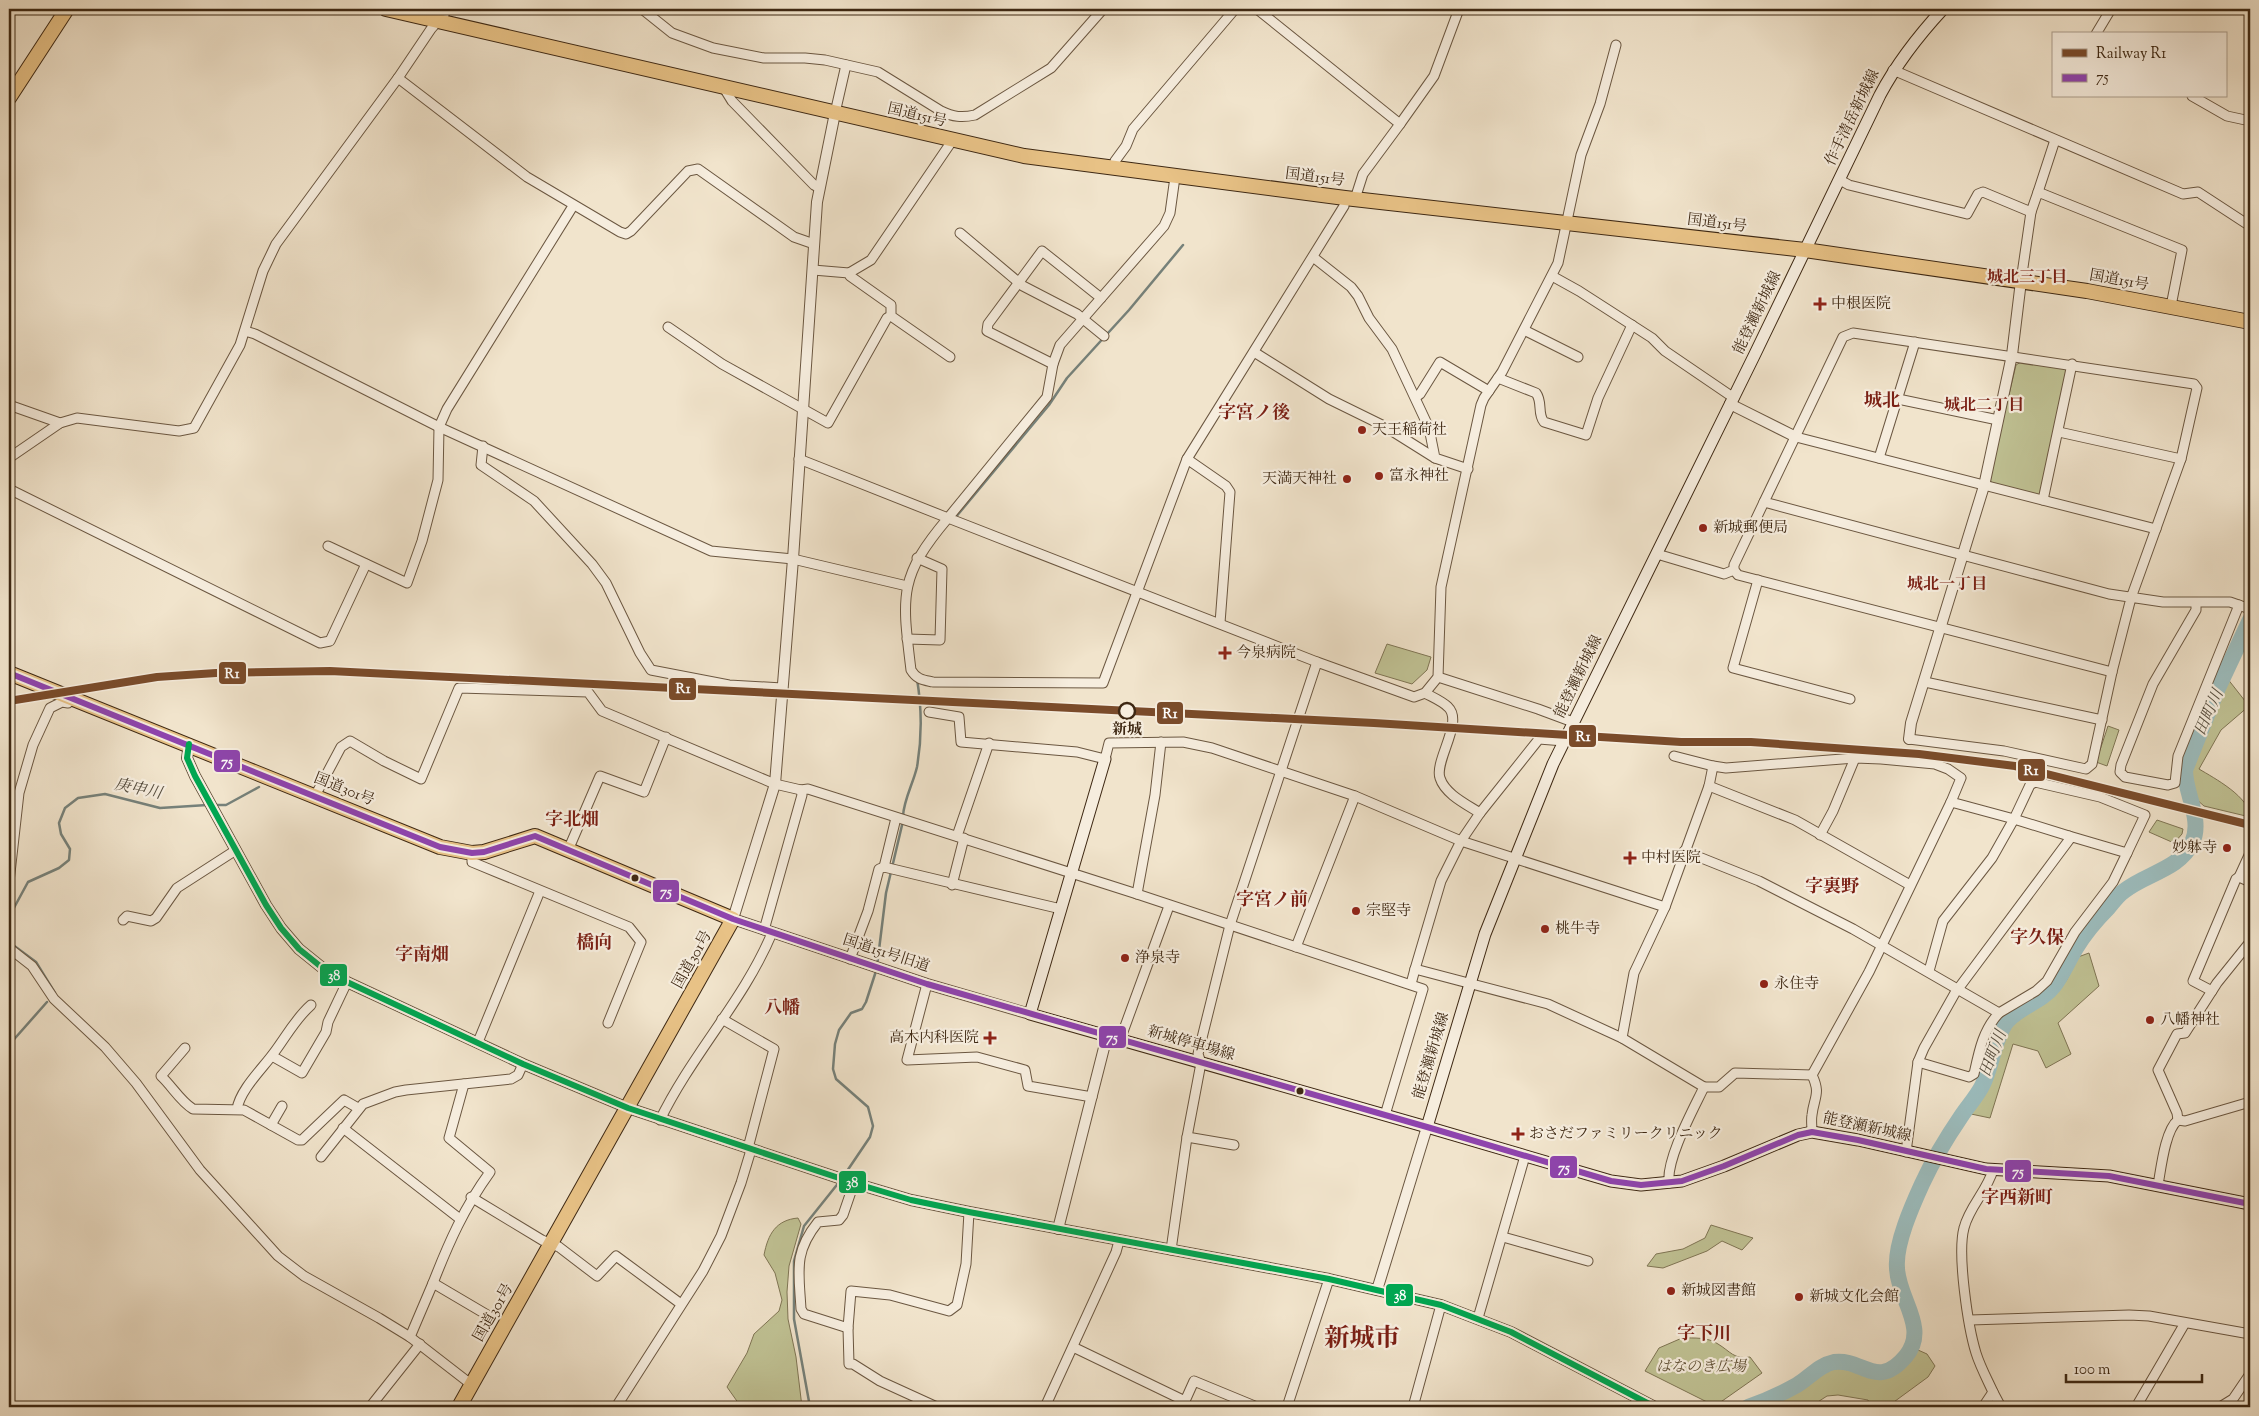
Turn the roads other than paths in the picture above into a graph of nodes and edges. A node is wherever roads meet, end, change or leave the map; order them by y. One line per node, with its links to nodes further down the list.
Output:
1 (68, 9): 18 (highway)
2 (386, 9): 11 (highway, 国道151号)
3 (448, 9): 11 (street)
4 (642, 9): 14 (street)
5 (1103, 9): 14 (street)
6 (1235, 9): 25 (street)
7 (1257, 9): 22 (street)
8 (1459, 9): 22 (street)
9 (1943, 9): 15 (main road, 作手清岳新城線)
10 (2111, 9): 12 (street)
11 (438, 22): 16 (street); 17 (highway, 国道151号)
12 (2097, 32)
13 (1616, 45): 33 (street)
14 (846, 65): 20 (street)
15 (1893, 70): 23 (street); 27 (main road, 作手清岳新城線)
16 (398, 78): 31 (street); 52 (street)
17 (724, 88): 20 (highway, 国道151号); 28 (street)
18 (9, 98)
19 (2196, 98): 21 (street)
20 (836, 113): 24 (highway, 国道151号); 28 (street)
21 (2250, 121)
22 (1400, 124): 30 (street)
23 (2055, 140): 29 (street); 34 (street)
24 (952, 141): 25 (highway, 国道151号); 40 (street)
25 (1114, 169): 26 (highway, 国道151号)
26 (1175, 177): 30 (highway, 国道151号); 44 (street)
27 (1840, 180): 32 (street); 37 (main road, 作手清岳新城線)
28 (819, 188): 36 (street)
29 (2038, 192): 32 (street); 45 (street)
30 (1350, 199): 33 (highway, 国道151号); 38 (street)
31 (573, 206): 36 (street); 70 (street)
32 (2031, 212): 42 (street)
33 (1566, 222): 37 (highway, 国道151号); 41 (street)
34 (2250, 226)
35 (960, 234): 43 (street)
36 (814, 244): 39 (street)
37 (1805, 250): 42 (highway, 国道151号); 65 (main road, 能登瀬新城線)
38 (1313, 257): 55 (street); 63 (street)
39 (813, 270): 40 (street); 67 (street)
40 (849, 273): 46 (street)
41 (1552, 276): 50 (street); 51 (street)
42 (2021, 281): 45 (highway, 国道151号); 56 (street)
43 (1019, 283): 44 (street); 47 (street); 59 (street)
44 (1101, 298): 47 (street)
45 (2171, 306): 48 (highway, 国道151号)
46 (891, 316): 57 (street); 67 (street)
47 (1083, 318): 53 (street); 59 (street)
48 (2250, 322)
49 (668, 326): 67 (street)
50 (1632, 326): 61 (street); 65 (street)
51 (1524, 330): 58 (street); 61 (street)
52 (245, 331): 69 (street); 70 (street)
53 (1104, 336)
54 (1915, 342): 56 (street); 64 (street); 72 (street)
55 (1254, 352): 75 (street); 79 (street)
56 (2012, 355): 60 (street); 68 (street)
57 (950, 357)
58 (1578, 357)
59 (1053, 364): 85 (street)
60 (2072, 364): 71 (street); 77 (street)
61 (1498, 378): 62 (street)
62 (1489, 391): 63 (street); 80 (street)
63 (1416, 397): 75 (street)
64 (1898, 399): 68 (street); 76 (street)
65 (1732, 401): 72 (street); 88 (main road, 能登瀬新城線)
66 (9, 405): 69 (street)
67 (802, 408): 78 (street)
68 (1998, 420): 81 (street)
69 (60, 423): 74 (street)
70 (439, 427): 73 (street); 92 (street)
71 (2059, 432): 77 (street); 83 (street)
72 (1796, 437): 76 (street); 84 (street)
73 (483, 446): 90 (street); 108 (street)
74 (9, 458)
75 (1435, 458): 80 (street)
76 (1879, 458): 81 (street)
77 (2181, 458): 86 (street)
78 (799, 459): 85 (street); 90 (street)
79 (1187, 459): 96 (street); 100 (street)
80 (1468, 469): 106 (street)
81 (1984, 486): 83 (street); 89 (street)
82 (9, 489): 92 (street)
83 (2043, 500): 86 (street)
84 (1764, 502): 89 (street); 93 (street)
85 (952, 519): 91 (street); 96 (street)
86 (2156, 530): 97 (street)
87 (328, 546): 92 (street)
88 (1657, 554): 93 (street); 114 (main road, 能登瀬新城線)
89 (1964, 556): 97 (street); 101 (street)
90 (793, 559): 95 (street); 108 (street)
91 (921, 560): 95 (street); 102 (street)
92 (366, 564)
93 (1734, 570): 94 (street)
94 (1758, 580): 101 (street); 111 (street)
95 (907, 586): 102 (street)
96 (1136, 591): 100 (street); 102 (street)
97 (2131, 598): 98 (street); 105 (street)
98 (2196, 603): 99 (street); 99 (street)
99 (2246, 607)
100 (1220, 623): 103 (street)
101 (1942, 628): 105 (street); 107 (street)
102 (911, 640)
103 (1317, 662): 109 (street); 125 (street)
104 (9, 672): 110 (highway, 国道301号)
105 (2112, 672): 113 (street)
106 (1438, 677): 109 (street); 114 (street)
107 (1925, 682): 113 (street); 116 (street)
108 (782, 688): 126 (street)
109 (1425, 693): 132 (street)
110 (69, 698): 120 (highway, 国道301号); 149 (street)
111 (1850, 699)
112 (929, 712): 119 (street)
113 (2102, 720): 116 (street)
114 (1573, 722): 117 (main road, 能登瀬新城線)
115 (666, 737): 126 (street); 129 (street); 139 (street)
116 (1909, 739)
117 (1564, 740): 132 (street); 145 (main road, 能登瀬新城線)
118 (1161, 742): 122 (street); 125 (street); 154 (street)
119 (989, 743): 122 (street); 137 (street)
120 (189, 744): 129 (highway, 国道301号); 140 (street)
121 (1674, 756): 124 (street)
122 (1105, 758): 147 (main road)
123 (1855, 758): 124 (street); 131 (street); 135 (street)
124 (1714, 766): 127 (street)
125 (1280, 769): 130 (street); 160 (street)
126 (776, 784): 128 (street); 158 (street)
127 (1708, 786): 135 (street); 141 (street)
128 (801, 790): 133 (street); 161 (street)
129 (315, 796): 142 (highway, 国道301号)
130 (1355, 796): 138 (street); 164 (street)
131 (1951, 802): 134 (street); 152 (street)
132 (1480, 813): 138 (street)
133 (901, 819): 137 (street); 146 (street)
134 (2014, 820): 136 (street); 143 (street); 168 (street)
135 (1820, 834): 152 (street)
136 (2069, 836): 143 (street); 173 (street)
137 (961, 837): 147 (street); 151 (street)
138 (1461, 841): 145 (street); 167 (street)
139 (569, 848): 142 (highway, 国道301号); 158 (highway, 国道301号)
140 (236, 850): 159 (street); 169 (street)
141 (1684, 851): 156 (street); 163 (street)
142 (472, 853): 153 (street)
143 (2126, 853): 176 (street)
144 (2250, 853): 148 (street)
145 (1515, 859): 156 (street); 170 (main road, 能登瀬新城線)
146 (889, 868): 151 (street); 166 (street)
147 (1072, 873): 154 (street); 157 (main road)
148 (2239, 877): 150 (street); 174 (street)
149 (9, 882)
150 (2250, 882)
151 (952, 884): 157 (street)
152 (1910, 885): 163 (street)
153 (540, 891): 179 (street); 183 (street)
154 (1137, 894): 155 (street)
155 (1169, 906): 160 (street); 182 (street)
156 (1665, 907): 181 (street)
157 (1061, 909): 177 (main road)
158 (733, 919): 161 (street, 国道151号旧道); 196 (highway, 国道301号)
159 (123, 920)
160 (1230, 925): 164 (street); 187 (street)
161 (768, 931): 166 (street, 国道151号旧道); 178 (street)
162 (2250, 942): 174 (street)
163 (1882, 945): 168 (street); 189 (street)
164 (1296, 947): 172 (street)
165 (9, 948): 236 (street)
166 (850, 959): 171 (street, 国道151号旧道)
167 (1415, 968): 170 (street); 172 (street)
168 (1929, 971): 173 (street)
169 (347, 982): 183 (street); 185 (street)
170 (1470, 982): 181 (street); 202 (main road, 能登瀬新城線)
171 (927, 984): 177 (street, 国道151号旧道); 192 (street)
172 (1411, 984): 198 (street)
173 (1958, 988): 176 (street); 186 (street)
174 (2212, 991): 200 (street)
175 (311, 1005): 185 (street)
176 (1999, 1013): 186 (street)
177 (1030, 1014): 180 (main road, 新城停車場線)
178 (722, 1019): 199 (street); 207 (street)
179 (608, 1023)
180 (1107, 1036): 182 (main road, 新城停車場線); 192 (street)
181 (1622, 1038): 191 (street)
182 (1120, 1040): 187 (main road, 新城停車場線)
183 (478, 1042): 188 (street)
184 (185, 1048): 197 (street)
185 (272, 1056): 197 (street)
186 (1918, 1062): 208 (street)
187 (1201, 1063): 198 (main road, 新城停車場線); 205 (street)
188 (524, 1064): 190 (street); 196 (street)
189 (1812, 1075): 191 (street); 204 (street)
190 (464, 1084): 195 (street); 215 (street)
191 (1704, 1088): 213 (street)
192 (1092, 1097): 219 (street)
193 (2250, 1102): 200 (street)
194 (282, 1106): 201 (street)
195 (358, 1108): 201 (street); 203 (street)
196 (628, 1108): 199 (street); 222 (highway, 国道301号)
197 (237, 1109): 201 (street)
198 (1385, 1115): 202 (main road, 新城停車場線)
199 (660, 1120): 207 (street)
200 (2178, 1120): 214 (street)
201 (271, 1124)
202 (1427, 1126): 209 (main road, 能登瀬新城線); 227 (street)
203 (344, 1128): 210 (street); 218 (street)
204 (1812, 1132): 208 (main road, 能登瀬新城線); 213 (main road, 能登瀬新城線)
205 (1187, 1137): 206 (street); 223 (street)
206 (1234, 1145)
207 (750, 1149): 212 (street); 228 (street)
208 (1906, 1152): 211 (main road, 能登瀬新城線)
209 (1525, 1156): 213 (main road, 能登瀬新城線); 220 (street)
210 (320, 1157)
211 (1993, 1170): 214 (main road, 能登瀬新城線); 232 (street)
212 (851, 1182): 217 (street); 234 (street)
213 (1669, 1183)
214 (2158, 1185): 216 (main road, 能登瀬新城線)
215 (471, 1197): 218 (street); 222 (street)
216 (2250, 1204)
217 (969, 1212): 219 (street); 234 (street)
218 (460, 1219): 226 (street)
219 (1058, 1229): 221 (street)
220 (1503, 1237): 224 (street); 231 (street)
221 (1119, 1241): 223 (street); 238 (street)
222 (552, 1244): 228 (street); 240 (highway, 国道301号)
223 (1171, 1250): 225 (street)
224 (1588, 1261)
225 (1329, 1279): 227 (street); 248 (street)
226 (433, 1283): 230 (street); 236 (street)
227 (1377, 1290): 229 (street)
228 (682, 1304): 244 (street)
229 (1441, 1305): 231 (street); 249 (street)
230 (489, 1316)
231 (1478, 1318): 250 (street)
232 (1970, 1320): 233 (street); 241 (street)
233 (2185, 1322): 235 (street); 253 (street)
234 (848, 1328): 245 (street)
235 (2250, 1334)
236 (410, 1337): 237 (street)
237 (420, 1344): 240 (street); 242 (street)
238 (1073, 1347): 246 (street); 247 (street)
239 (2250, 1374): 254 (street)
240 (472, 1385): 243 (highway, 国道301号)
241 (1993, 1392): 251 (street); 252 (street)
242 (370, 1407)
243 (460, 1407)
244 (616, 1407)
245 (937, 1407)
246 (1045, 1407)
247 (1257, 1407)
248 (1287, 1407)
249 (1413, 1407)
250 (1656, 1407)
251 (1983, 1407)
252 (2001, 1407)
253 (2136, 1407)
254 (2220, 1407)

